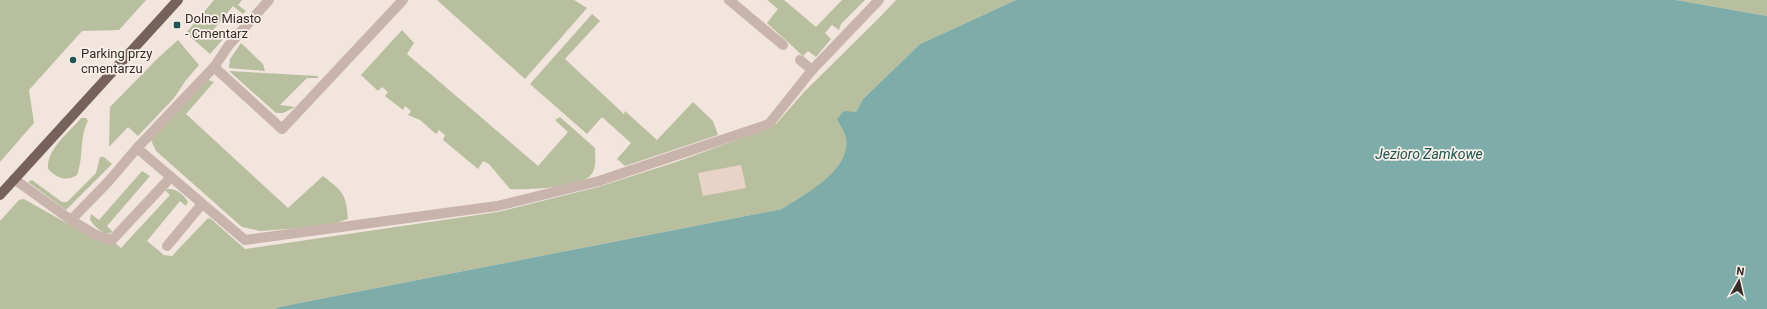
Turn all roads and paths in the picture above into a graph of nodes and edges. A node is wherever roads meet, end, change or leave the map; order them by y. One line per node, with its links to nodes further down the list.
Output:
1 (178, 0): 12 (main road)
2 (269, 0): 8 (street)
3 (403, 0): 8 (street)
4 (729, 0): 6 (street)
5 (880, 0): 9 (street)
6 (783, 46)
7 (800, 60): 9 (street)
8 (214, 67): 10 (street)
9 (812, 70): 14 (street)
10 (137, 148): 11 (street); 15 (street)
11 (171, 177): 14 (street); 15 (street)
12 (14, 179): 13 (main road); 15 (street)
13 (0, 195)
14 (202, 204): 16 (street)
15 (71, 220)
16 (167, 246)

